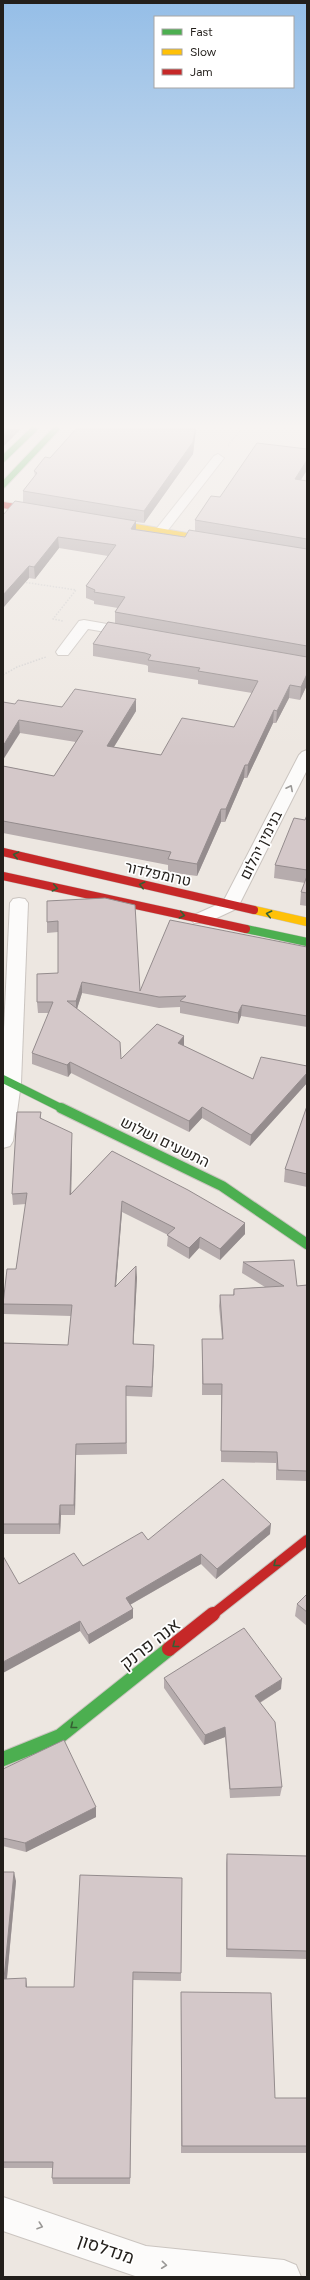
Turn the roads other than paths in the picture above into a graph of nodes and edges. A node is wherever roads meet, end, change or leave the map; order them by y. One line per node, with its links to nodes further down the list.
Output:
1 (185, 535): 2 (street)
2 (222, 542)
3 (146, 635): 4 (street)
4 (63, 652)
5 (307, 755): 9 (street, בנימין יהלום, one-way to 5)
6 (3, 852): 9 (street, טרומפלדור, one-way to 6)
7 (3, 876): 10 (street, one-way to 10)
8 (19, 903): 13 (street)
9 (230, 906): 10 (street); 11 (street, טרומפלדור, one-way to 9)
10 (200, 919): 12 (street)
11 (307, 922)
12 (307, 942)
13 (7, 1081): 14 (street); 15 (street, התשעים ושלוש)
14 (3, 1141)
15 (307, 1244)
16 (307, 1540): 17 (street, אנה פרנק, one-way to 17)
17 (3, 1759)
18 (3, 2214): 19 (street, מנדלסון, one-way to 19)
19 (284, 2277)

